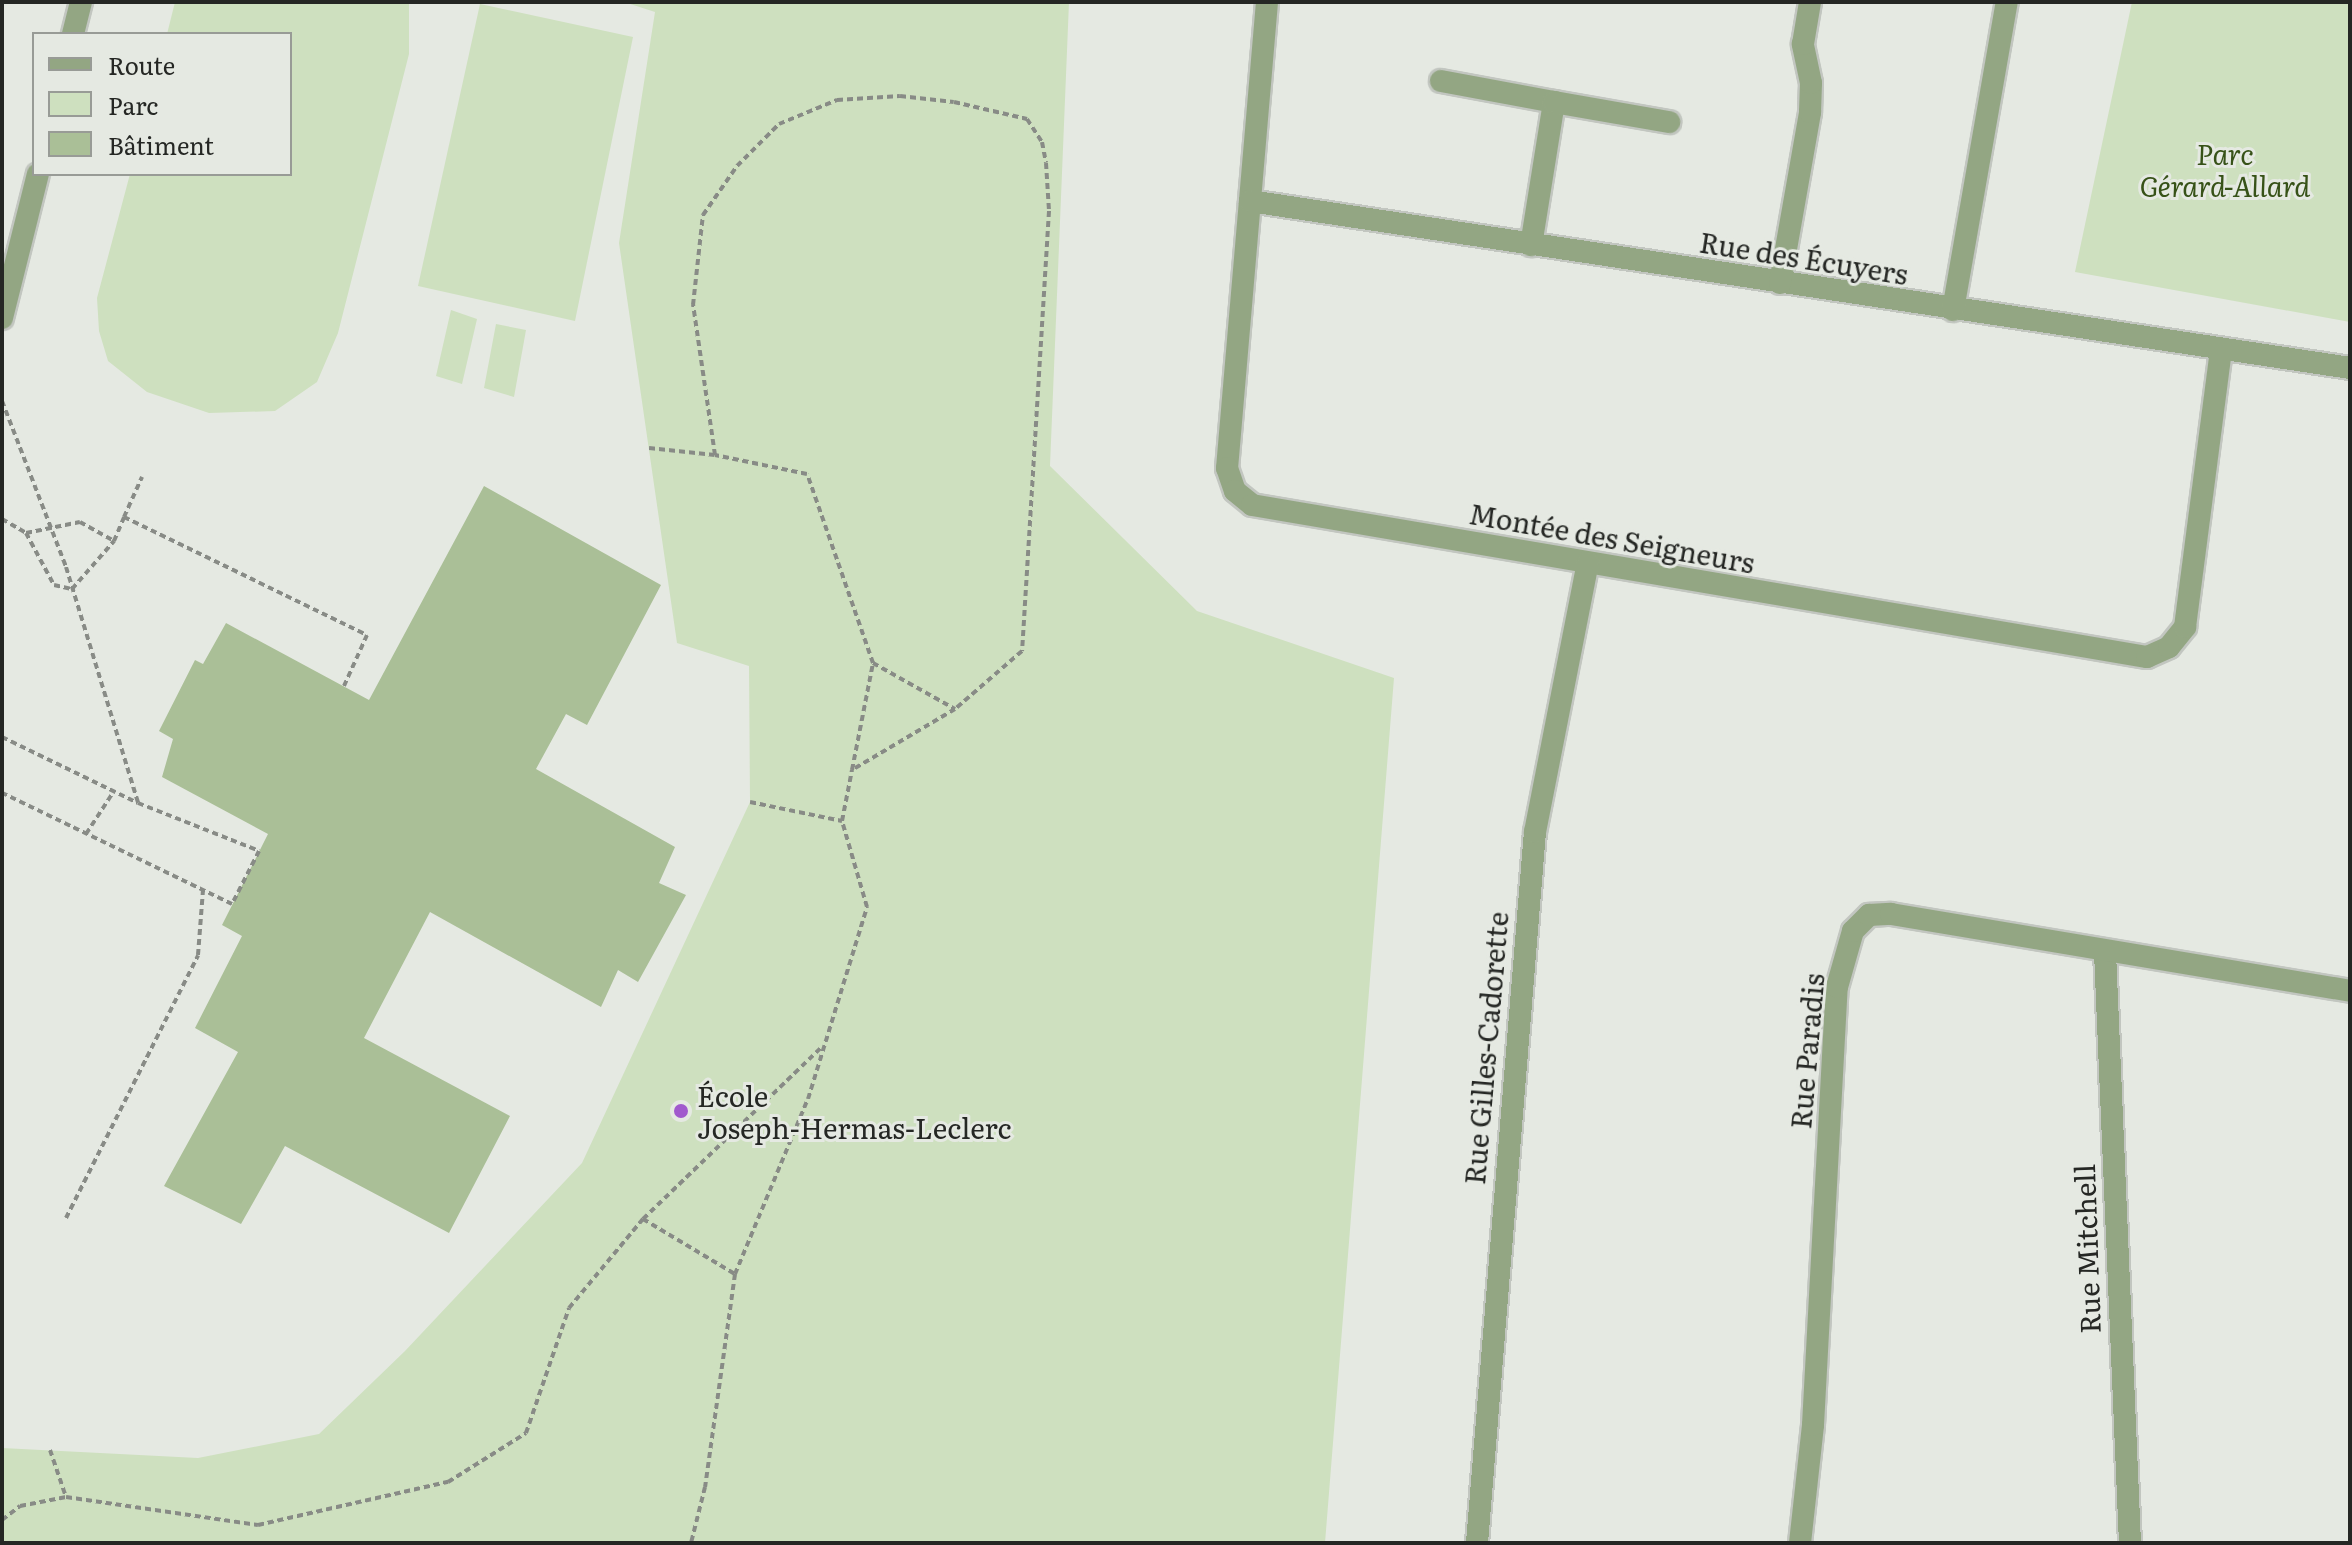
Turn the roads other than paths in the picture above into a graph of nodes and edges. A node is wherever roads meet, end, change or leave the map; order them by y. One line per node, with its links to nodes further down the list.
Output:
1 (81, 2): 5 (street)
2 (1267, 2): 10 (street, Montée des Seigneurs)
3 (1810, 2): 12 (street)
4 (2007, 2): 13 (street)
5 (74, 32)
6 (1441, 81): 7 (street)
7 (1554, 102): 8 (street); 11 (street)
8 (1669, 122)
9 (38, 176): 14 (street)
10 (1250, 201): 11 (street, Rue des Écuyers); 17 (street, Montée des Seigneurs)
11 (1531, 245): 12 (street, Rue des Écuyers)
12 (1780, 283): 13 (street, Rue des Écuyers)
13 (1953, 310): 15 (street, Rue des Écuyers)
14 (2, 318)
15 (2221, 351): 16 (street, Rue des Écuyers); 17 (street, Montée des Seigneurs)
16 (2350, 368)
17 (1588, 563): 20 (street, Rue Gilles-Cadorette)
18 (2105, 952): 19 (street, Rue Paradis); 21 (street, Rue Paradis); 22 (street, Rue Mitchell)
19 (2350, 991)
20 (1477, 1543)
21 (1800, 1543)
22 (2130, 1543)

